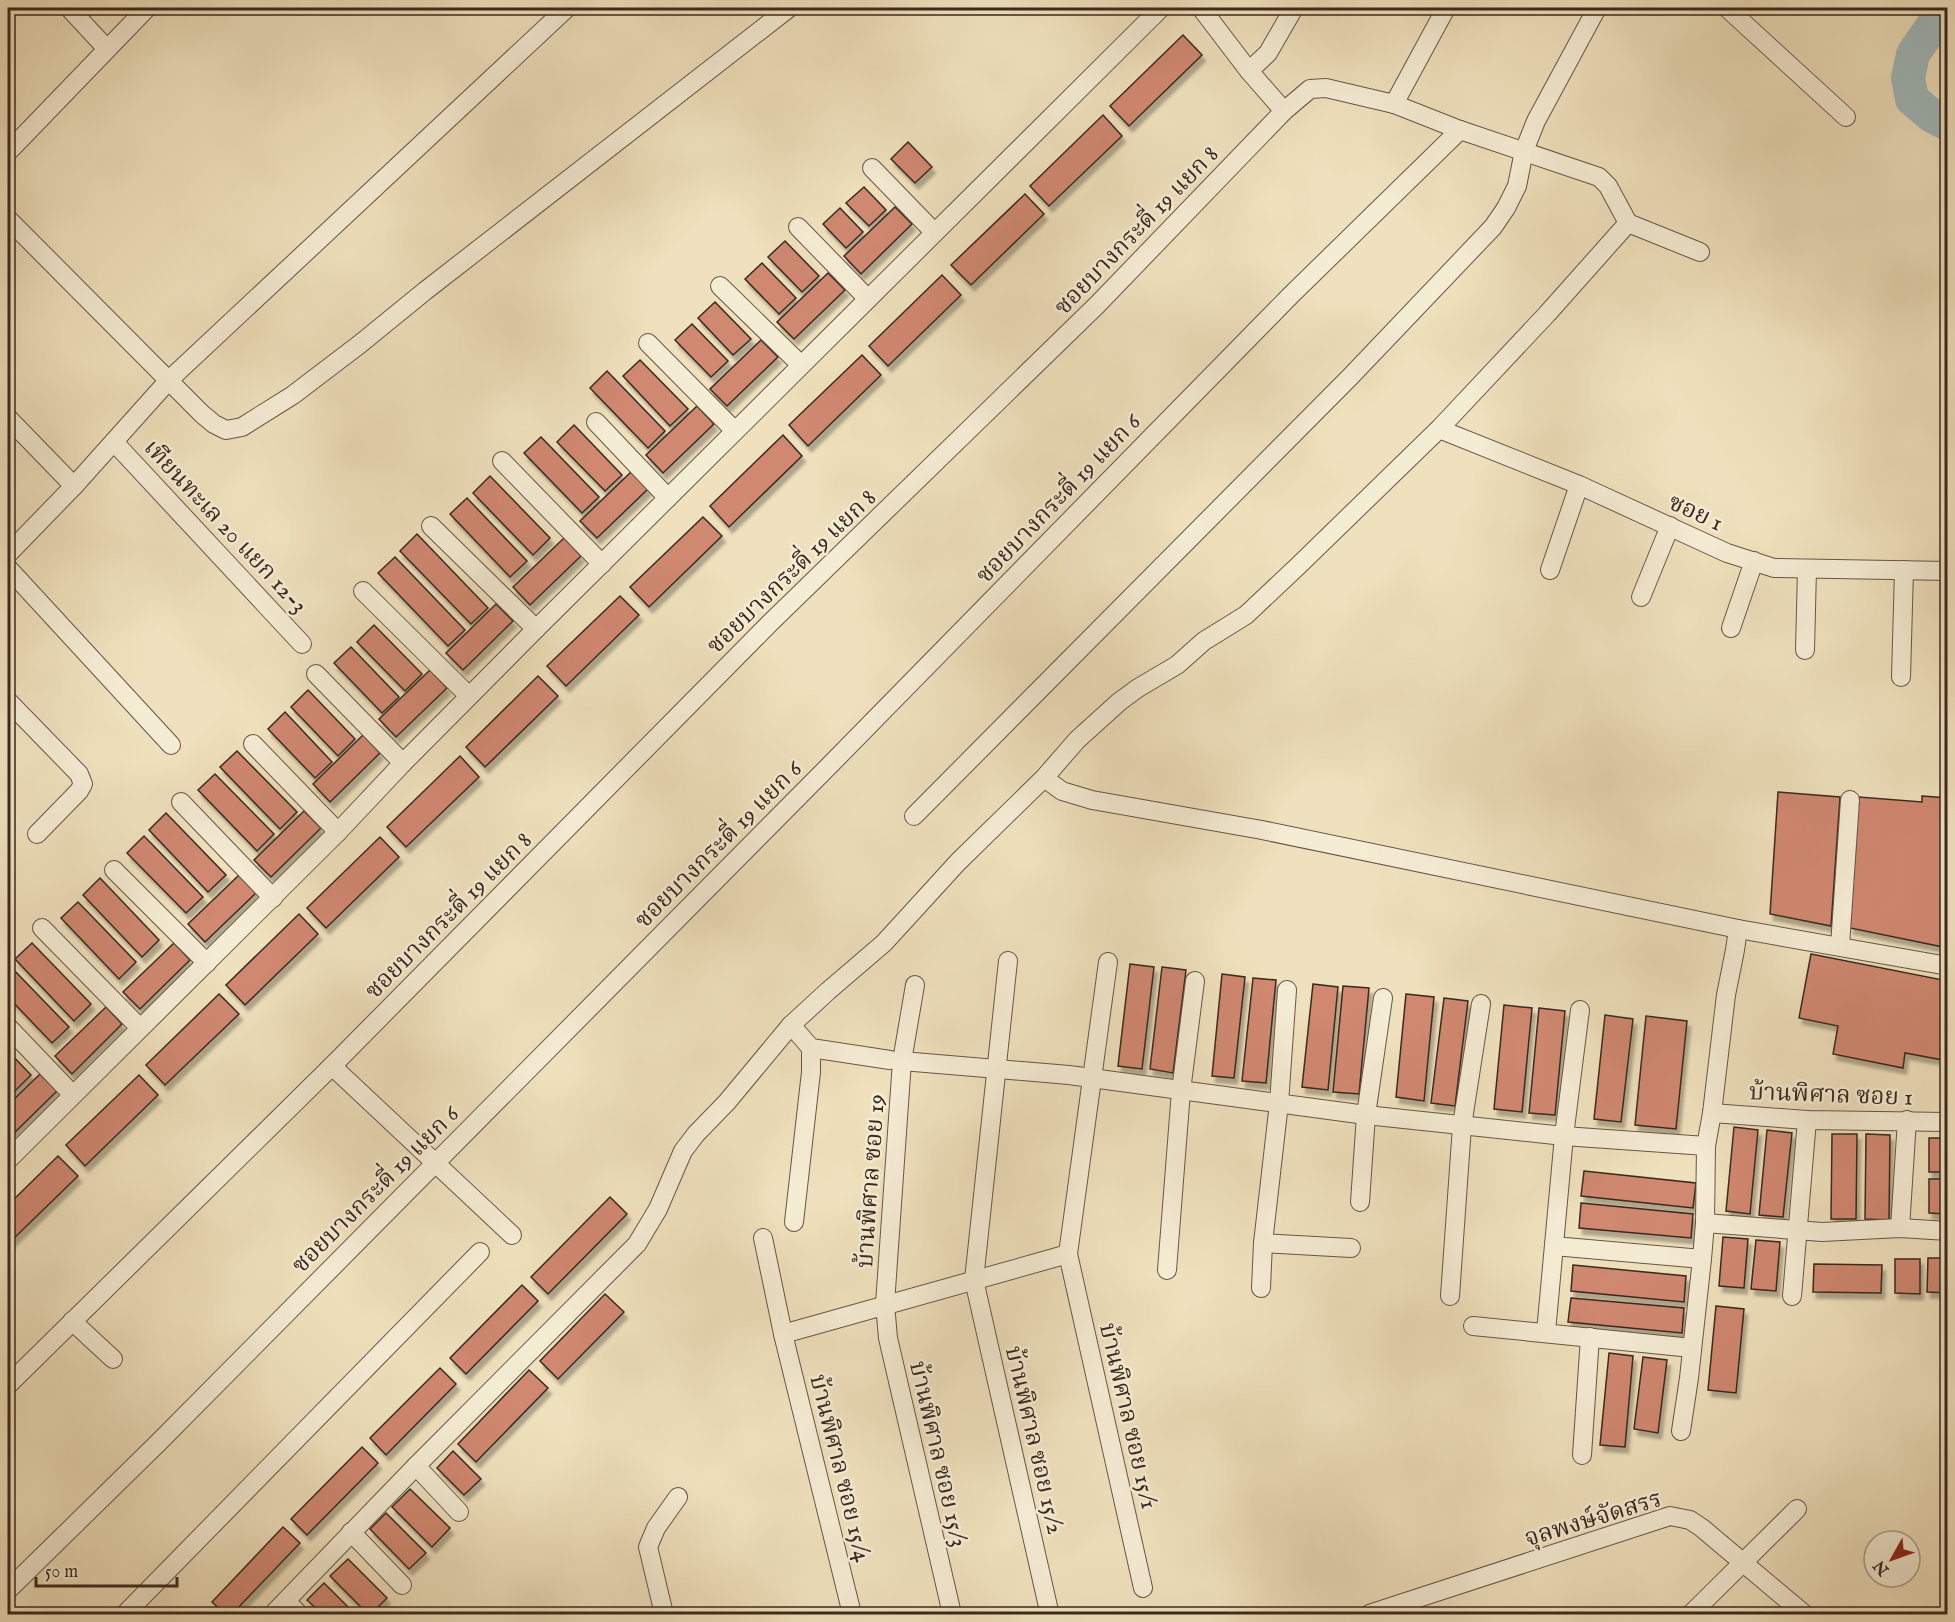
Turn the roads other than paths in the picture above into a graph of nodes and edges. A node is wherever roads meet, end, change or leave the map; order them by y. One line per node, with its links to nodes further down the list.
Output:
1 (69, 8): 11 (street)
2 (147, 8): 11 (street)
3 (567, 8): 29 (street)
4 (789, 8): 29 (street)
5 (1161, 8): 23 (street)
6 (1201, 8): 12 (street)
7 (1294, 8): 12 (street)
8 (1446, 8): 13 (street)
9 (1597, 8): 17 (street)
10 (1727, 8): 15 (street)
11 (107, 50): 18 (street)
12 (1249, 71): 14 (street)
13 (1394, 104): 14 (street, ซอยบางกระดี่ 19 แยก 8); 16 (street, ซอยบางกระดี่ 19 แยก 8)
14 (1284, 111): 88 (street, ซอยบางกระดี่ 19 แยก 8)
15 (1846, 117)
16 (1460, 130): 17 (street, ซอยบางกระดี่ 19 แยก 8); 103 (street, ซอยบางกระดี่ 19 แยก 6)
17 (1524, 151): 21 (street, ซอยบางกระดี่ 19 แยก 8); 65 (street)
18 (8, 152)
19 (873, 168): 23 (street)
20 (8, 219): 29 (street)
21 (1628, 223): 24 (street); 32 (street)
22 (798, 226): 26 (street)
23 (934, 232): 26 (street)
24 (1700, 252)
25 (720, 286): 28 (street)
26 (868, 299): 28 (street)
27 (648, 343): 33 (street)
28 (801, 365): 33 (street)
29 (169, 380): 34 (street)
30 (8, 418): 37 (street)
31 (596, 422): 38 (street)
32 (1439, 429): 36 (street, ซอย 1); 62 (street)
33 (735, 431): 38 (street)
34 (114, 442): 37 (street); 53 (street, เทียนทะเล 20 แยก 12-3)
35 (502, 461): 43 (street)
36 (1579, 485): 40 (street, ซอย 1); 46 (street)
37 (74, 486): 41 (street)
38 (668, 498): 43 (street)
39 (431, 526): 52 (street)
40 (1670, 526): 42 (street, ซอย 1); 50 (street)
41 (8, 554)
42 (1754, 561): 45 (street, ซอย 1); 51 (street)
43 (602, 564): 52 (street)
44 (8, 568): 60 (street)
45 (1807, 568): 47 (street, ซอย 1); 54 (street)
46 (1550, 570)
47 (1904, 570): 48 (street, ซอย 1); 56 (street)
48 (1947, 571)
49 (363, 591): 57 (street)
50 (1641, 597)
51 (1731, 628)
52 (536, 629): 57 (street)
53 (302, 644)
54 (1805, 650)
55 (316, 674): 61 (street)
56 (1901, 677)
57 (469, 696): 61 (street)
58 (8, 701): 67 (street)
59 (253, 744): 66 (street)
60 (171, 745)
61 (403, 763): 66 (street)
62 (1044, 778): 71 (street); 83 (street)
63 (1850, 800): 72 (street)
64 (181, 802): 69 (street)
65 (914, 816)
66 (338, 832): 69 (street)
67 (37, 834)
68 (114, 870): 75 (street)
69 (273, 898): 75 (street)
70 (42, 928): 85 (street)
71 (1738, 929): 72 (street); 94 (street)
72 (1840, 946): 76 (street)
73 (1008, 961): 89 (street, บ้านพิศาล ซอย 15/2)
74 (1108, 962): 90 (street)
75 (207, 963): 85 (street)
76 (1947, 966)
77 (1195, 981): 91 (street)
78 (915, 985): 87 (street, บ้านพิศาล ซอย 19)
79 (1287, 990): 93 (street)
80 (1383, 998): 95 (street)
81 (1481, 1004): 99 (street)
82 (1580, 1010): 100 (street)
83 (791, 1025): 86 (street); 134 (street)
84 (8, 1027): 92 (street)
85 (140, 1028): 92 (street)
86 (811, 1048): 87 (street); 105 (street)
87 (896, 1060): 89 (street); 123 (street, บ้านพิศาล ซอย 19)
88 (332, 1066): 103 (street); 124 (street)
89 (997, 1067): 90 (street); 119 (street, บ้านพิศาล ซอย 15/2)
90 (1091, 1078): 91 (street); 116 (street)
91 (1180, 1091): 93 (street); 118 (street)
92 (73, 1095): 102 (street)
93 (1279, 1103): 95 (street); 112 (street)
94 (1713, 1113): 96 (street, บ้านพิศาล ซอย 1); 101 (street)
95 (1366, 1115): 99 (street); 104 (street)
96 (1807, 1120): 97 (street, บ้านพิศาล ซอย 1); 108 (street)
97 (1907, 1120): 98 (street, บ้านพิศาล ซอย 1); 107 (street)
98 (1947, 1122)
99 (1462, 1126): 100 (street); 121 (street)
100 (1564, 1136): 101 (street); 113 (street)
101 (1706, 1146): 106 (street)
102 (8, 1160)
103 (435, 1163): 110 (street); 142 (street, ซอยบางกระดี่ 19 แยก 6)
104 (1360, 1202)
105 (794, 1222)
106 (1705, 1223): 108 (street); 117 (street)
107 (1900, 1228): 108 (street); 109 (street)
108 (1798, 1231): 122 (street)
109 (1947, 1231)
110 (512, 1235)
111 (763, 1238): 127 (street, บ้านพิศาล ซอย 15/4)
112 (1263, 1242): 114 (street); 120 (street)
113 (1554, 1246): 117 (street); 126 (street)
114 (1351, 1248)
115 (480, 1252): 145 (street)
116 (1068, 1254): 119 (street); 141 (street, บ้านพิศาล ซอย 15/1)
117 (1702, 1259): 129 (street)
118 (1167, 1270)
119 (974, 1280): 123 (street); 144 (street, บ้านพิศาล ซอย 15/2)
120 (1261, 1288)
121 (1450, 1296)
122 (1792, 1296)
123 (885, 1304): 127 (street); 150 (street, บ้านพิศาล ซอย 15/3)
124 (72, 1321): 130 (street); 131 (street)
125 (1473, 1326): 126 (street)
126 (1546, 1332): 128 (street)
127 (783, 1334): 149 (street, บ้านพิศาล ซอย 15/4)
128 (1590, 1337): 129 (street); 133 (street)
129 (1692, 1348): 132 (street)
130 (113, 1359)
131 (8, 1385)
132 (1681, 1431)
133 (1582, 1455)
134 (416, 1466): 137 (street); 138 (street)
135 (678, 1497): 148 (street)
136 (1797, 1509): 139 (street)
137 (459, 1512)
138 (351, 1532): 140 (street); 143 (street)
139 (1744, 1563): 151 (street, จุลพงษ์จัดสรร); 152 (street); 153 (street, จุลพงษ์จัดสรร)
140 (402, 1586)
141 (1143, 1588)
142 (8, 1590)
143 (286, 1601): 146 (street); 147 (street)
144 (1049, 1611)
145 (124, 1614)
146 (273, 1614)
147 (299, 1614)
148 (664, 1614)
149 (852, 1614)
150 (952, 1614)
151 (1369, 1614)
152 (1691, 1614)
153 (1804, 1614)

